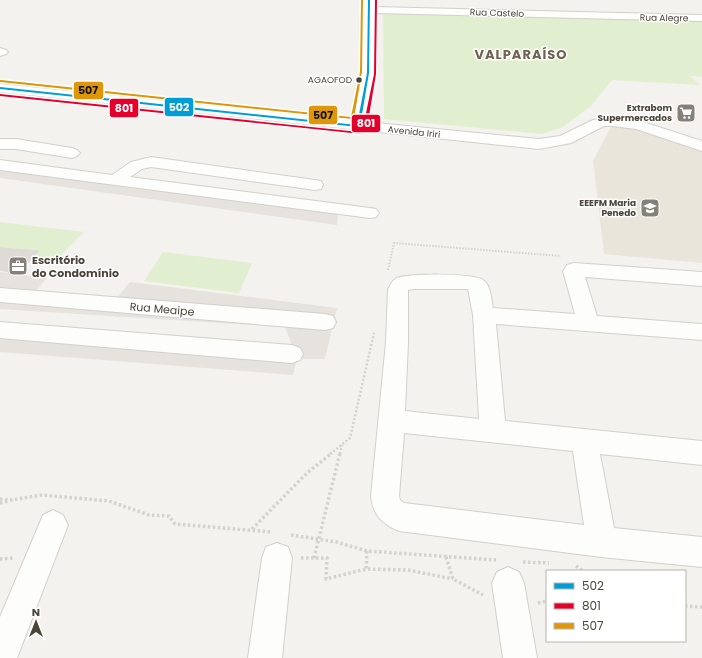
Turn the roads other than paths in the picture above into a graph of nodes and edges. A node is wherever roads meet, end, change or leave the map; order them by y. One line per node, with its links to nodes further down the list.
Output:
1 (369, 5): 2 (street, Rua Castelo); 5 (street)
2 (626, 17): 3 (street, Rua Alegre)
3 (702, 18)
4 (0, 88): 5 (street, Avenida Iriri)
5 (358, 126): 7 (street, Avenida Iriri)
6 (0, 144): 8 (street)
7 (702, 146)
8 (72, 153)
9 (0, 165): 10 (street)
10 (117, 179): 11 (street); 12 (street)
11 (315, 185)
12 (370, 213)
13 (702, 279): 17 (street)
14 (0, 295): 16 (street, Rua Meaipe)
15 (484, 315): 17 (street); 21 (street); 22 (street)
16 (325, 322)
17 (588, 322): 19 (street)
18 (0, 330): 20 (street)
19 (702, 332)
20 (292, 354)
21 (392, 421): 22 (street); 27 (street)
22 (493, 432): 23 (street)
23 (585, 441): 24 (street); 27 (street)
24 (702, 453)
25 (53, 525): 30 (street)
26 (278, 541): 31 (street)
27 (601, 542): 28 (street)
28 (702, 552)
29 (509, 568): 32 (street)
30 (0, 658)
31 (265, 658)
32 (520, 658)

